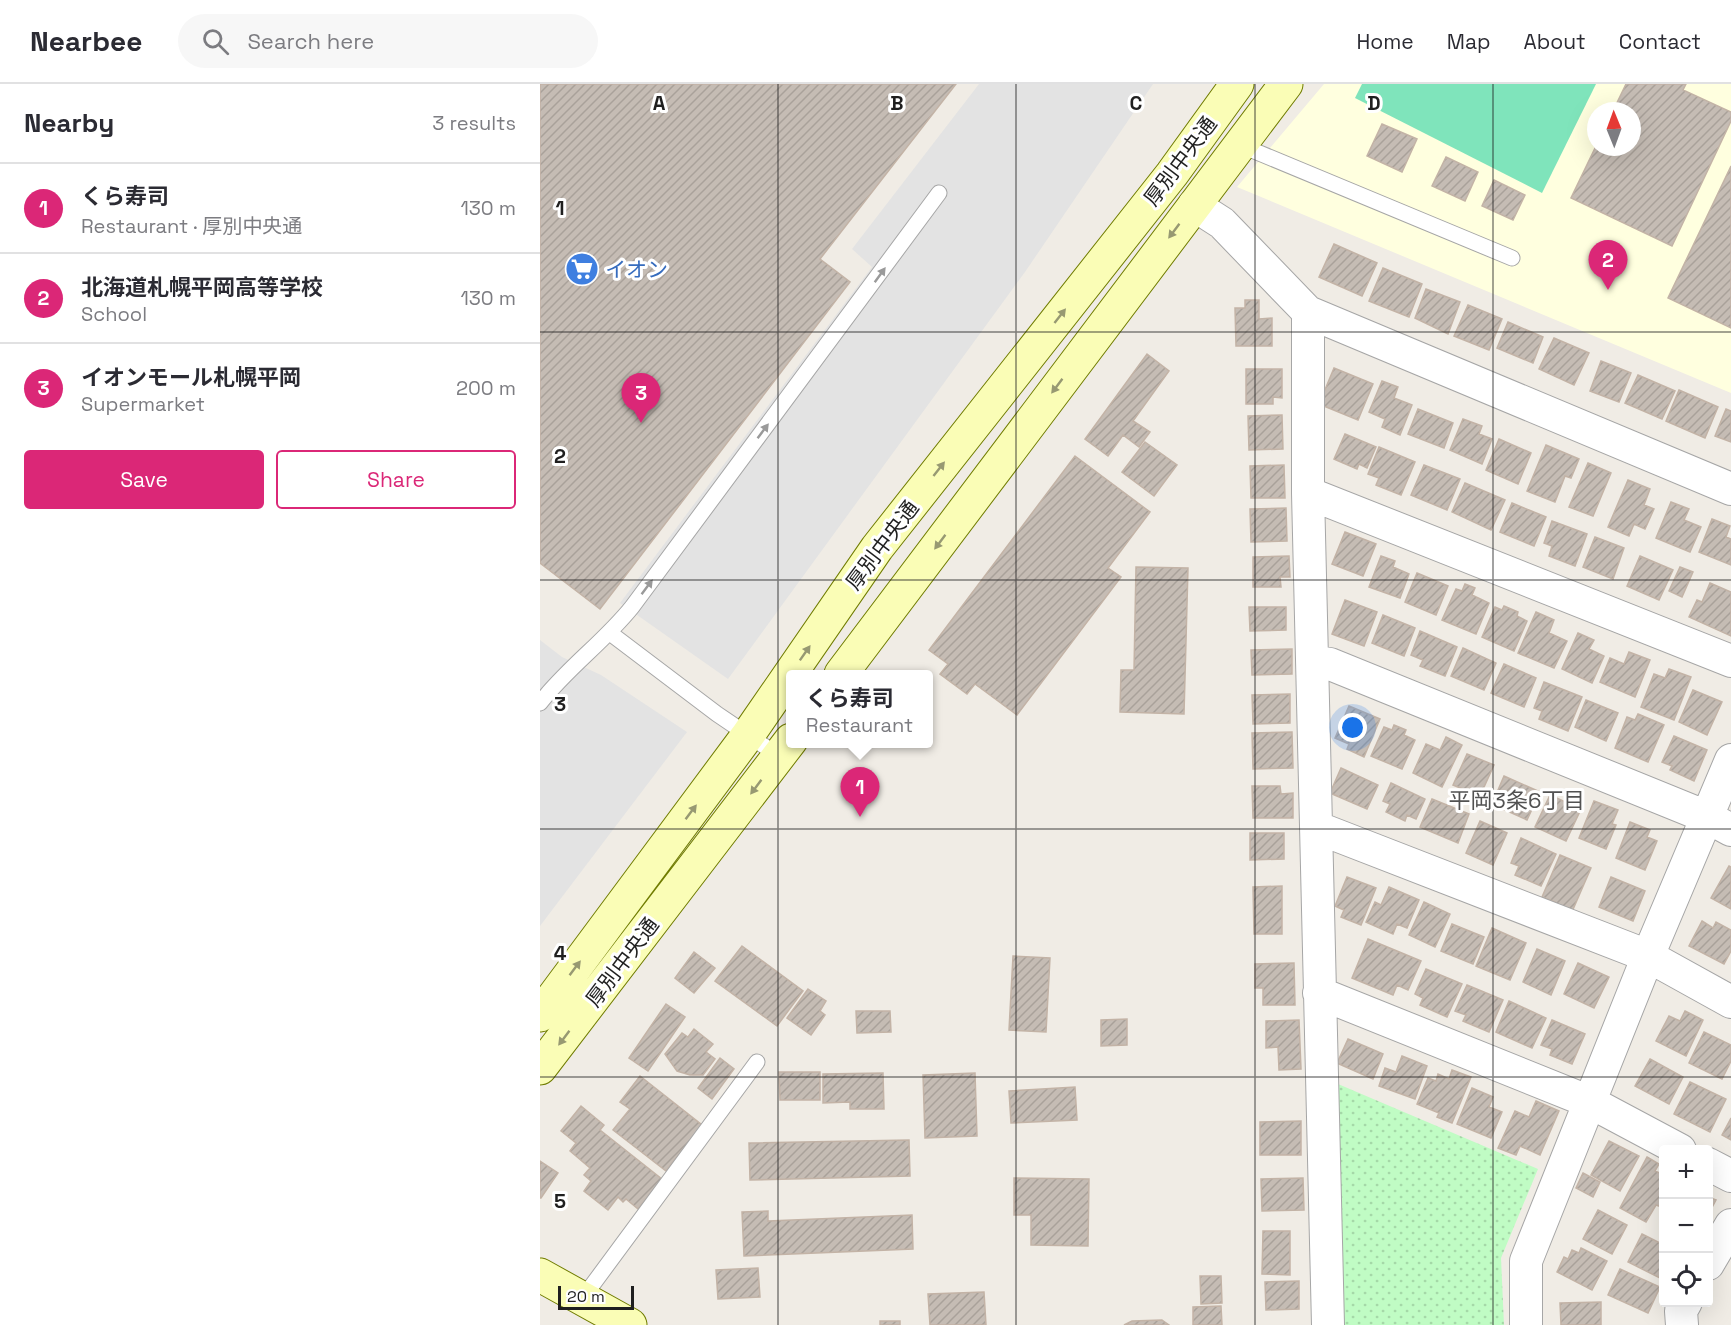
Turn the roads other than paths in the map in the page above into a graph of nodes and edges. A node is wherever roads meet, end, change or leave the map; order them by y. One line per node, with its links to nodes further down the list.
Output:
1 (1238, 84): 13 (main road, 厚別中央通, one-way to 1)
2 (1286, 84): 3 (main road, 厚別中央通)
3 (1240, 145): 5 (main road, 厚別中央通); 6 (lane)
4 (939, 193): 10 (lane, one-way to 4)
5 (1194, 205): 7 (street); 14 (main road, 厚別中央通, one-way to 14)
6 (1512, 258)
7 (1308, 312): 8 (street); 9 (street)
8 (1731, 489)
9 (1308, 493): 11 (street); 12 (street)
10 (610, 633): 16 (lane); 18 (lane)
11 (1731, 661)
12 (1314, 662): 21 (street); 22 (street)
13 (793, 670)
14 (845, 670)
15 (786, 680): 18 (main road, 厚別中央通, one-way to 15)
16 (545, 686): 17 (lane)
17 (540, 704)
18 (748, 735): 19 (lane); 26 (main road, 厚別中央通, one-way to 18)
19 (785, 748): 28 (main road, 厚別中央通, one-way to 28)
20 (1731, 759): 21 (street)
21 (1719, 823): 23 (street)
22 (1318, 828): 23 (street); 24 (street)
23 (1648, 956): 25 (street); 29 (street)
24 (1319, 993): 29 (street); 39 (street)
25 (1731, 1002)
26 (540, 1015)
27 (757, 1062): 36 (lane)
28 (540, 1068)
29 (1590, 1102): 30 (street); 40 (street)
30 (1672, 1145)
31 (1713, 1167): 32 (street)
32 (1731, 1176)
33 (1731, 1225): 34 (street)
34 (1713, 1256)
35 (540, 1275): 36 (main road)
36 (582, 1299): 38 (main road)
37 (1683, 1307): 41 (street)
38 (630, 1325)
39 (1328, 1325)
40 (1526, 1325)
41 (1682, 1325)

